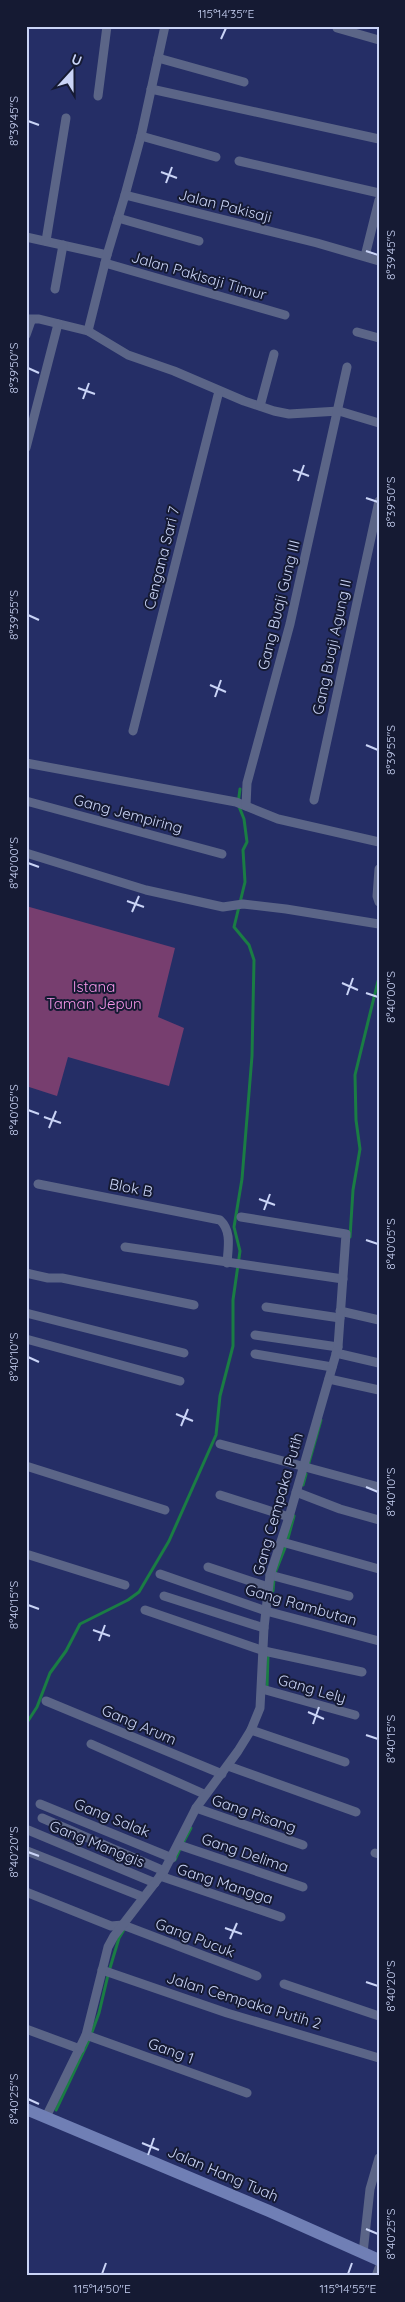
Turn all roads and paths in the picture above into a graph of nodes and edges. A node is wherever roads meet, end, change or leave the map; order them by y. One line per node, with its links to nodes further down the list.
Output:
1 (107, 26): 8 (street)
2 (164, 26): 5 (street)
3 (337, 28): 4 (street)
4 (379, 40)
5 (158, 58): 6 (street); 7 (street)
6 (244, 82)
7 (151, 89): 10 (street); 11 (street)
8 (98, 96)
9 (66, 118): 19 (street)
10 (141, 136): 12 (street); 15 (street)
11 (379, 139)
12 (216, 157)
13 (239, 161): 14 (street)
14 (379, 193)
15 (125, 195): 17 (street); 22 (street, Jalan Pakisaji)
16 (379, 200): 22 (street)
17 (118, 218): 20 (street); 23 (street)
18 (26, 237): 19 (street, Jalan Pakisaji Timur)
19 (46, 241): 21 (street, Jalan Pakisaji Timur)
20 (199, 242)
21 (63, 245): 23 (street, Jalan Pakisaji Timur); 25 (street)
22 (365, 256): 24 (street, Jalan Pakisaji)
23 (106, 259): 26 (street, Jalan Pakisaji Timur); 29 (street)
24 (379, 261)
25 (55, 289)
26 (285, 315)
27 (28, 320): 28 (street); 31 (street)
28 (58, 324): 29 (street); 39 (street)
29 (88, 332): 35 (street)
30 (357, 332): 32 (street)
31 (26, 335)
32 (379, 338)
33 (274, 354): 36 (street)
34 (347, 368): 37 (street, Gang Buaji Gung III)
35 (219, 391): 36 (street); 41 (street, Cengana Sari 7)
36 (260, 406): 37 (street)
37 (339, 411): 38 (street); 45 (street, Gang Buaji Gung III)
38 (379, 423)
39 (26, 448)
40 (379, 501): 43 (street, Gang Buaji Agung II)
41 (134, 731)
42 (26, 764): 45 (street)
43 (314, 800)
44 (26, 801): 48 (street, Gang Jempiring)
45 (241, 805): 46 (street)
46 (379, 842)
47 (26, 853): 51 (street)
48 (222, 854)
49 (379, 869): 50 (street)
50 (379, 902)
51 (379, 924)
52 (38, 1184): 55 (street, Blok B)
53 (241, 1217): 57 (street, Gang Cempaka Putih)
54 (125, 1247): 55 (street)
55 (230, 1264): 57 (street)
56 (26, 1273): 58 (street)
57 (343, 1279): 61 (street, Gang Cempaka Putih)
58 (194, 1305)
59 (266, 1306): 61 (street)
60 (26, 1313): 66 (street)
61 (340, 1314): 62 (street); 65 (street, Gang Cempaka Putih)
62 (379, 1320)
63 (255, 1335): 65 (street)
64 (26, 1340): 71 (street)
65 (337, 1350): 68 (street); 69 (street, Gang Cempaka Putih)
66 (184, 1353)
67 (255, 1354): 69 (street)
68 (379, 1363)
69 (332, 1367): 70 (street, Gang Cempaka Putih)
70 (329, 1379): 72 (street); 75 (street, Gang Cempaka Putih)
71 (180, 1381)
72 (379, 1390)
73 (220, 1444): 75 (street)
74 (26, 1466): 79 (street)
75 (303, 1468): 76 (street); 77 (street, Gang Cempaka Putih)
76 (379, 1487)
77 (296, 1492): 80 (street, Gang Cempaka Putih); 81 (street)
78 (220, 1495): 80 (street)
79 (165, 1510)
80 (290, 1518): 82 (street, Gang Cempaka Putih)
81 (379, 1520)
82 (282, 1542): 85 (street); 87 (street, Gang Cempaka Putih)
83 (26, 1554): 88 (street)
84 (208, 1567): 89 (street)
85 (379, 1569)
86 (160, 1574): 93 (street, Gang Rambutan)
87 (270, 1575): 89 (street, Gang Cempaka Putih); 91 (street)
88 (125, 1585)
89 (268, 1587): 93 (street, Gang Cempaka Putih)
90 (164, 1596): 94 (street)
91 (348, 1596)
92 (145, 1610): 96 (street)
93 (266, 1611): 94 (street, Gang Cempaka Putih); 95 (street, Gang Rambutan)
94 (264, 1628): 96 (street, Gang Cempaka Putih)
95 (379, 1642)
96 (264, 1652): 97 (street); 98 (street, Gang Cempaka Putih)
97 (362, 1672)
98 (262, 1689): 100 (street, Gang Lely); 101 (street, Gang Cempaka Putih)
99 (46, 1700): 105 (street, Gang Arum)
100 (355, 1716)
101 (251, 1730): 103 (street); 104 (street, Gang Cempaka Putih)
102 (91, 1744): 106 (street)
103 (345, 1762)
104 (228, 1766): 105 (street, Gang Cempaka Putih); 109 (street)
105 (222, 1774): 106 (street, Gang Cempaka Putih)
106 (204, 1794): 108 (street, Gang Cempaka Putih)
107 (40, 1804): 115 (street, Gang Salak)
108 (196, 1808): 112 (street, Gang Cempaka Putih); 113 (street, Gang Pisang)
109 (356, 1812)
110 (42, 1818): 116 (street)
111 (28, 1830): 116 (street, Gang Manggis)
112 (179, 1845): 115 (street, Gang Cempaka Putih); 117 (street, Gang Delima)
113 (303, 1845)
114 (27, 1851): 119 (street)
115 (172, 1858): 116 (street, Gang Cempaka Putih)
116 (160, 1877): 119 (street, Gang Cempaka Putih); 120 (street, Gang Mangga)
117 (303, 1887)
118 (26, 1892): 121 (street, Gang Pucuk)
119 (144, 1897): 121 (street, Gang Cempaka Putih)
120 (281, 1917)
121 (123, 1925): 122 (street, Gang Cempaka Putih); 123 (street, Gang Pucuk)
122 (102, 1970): 127 (street, Gang Cempaka Putih); 129 (street, Jalan Cempaka Putih 2)
123 (257, 1976)
124 (284, 1984): 125 (street)
125 (379, 2016)
126 (26, 2029): 128 (street)
127 (86, 2035): 128 (street, Gang Cempaka Putih); 130 (street, Gang 1)
128 (80, 2049): 132 (street, Gang Cempaka Putih)
129 (379, 2058)
130 (247, 2093)
131 (26, 2109): 132 (main road, Jalan Hang Tuah)
132 (46, 2117): 134 (main road, Jalan Hang Tuah)
133 (379, 2158): 134 (street)
134 (362, 2253): 135 (main road, Jalan Hang Tuah)
135 (379, 2260)
136 (379, 2268): 137 (street)
137 (376, 2276)

